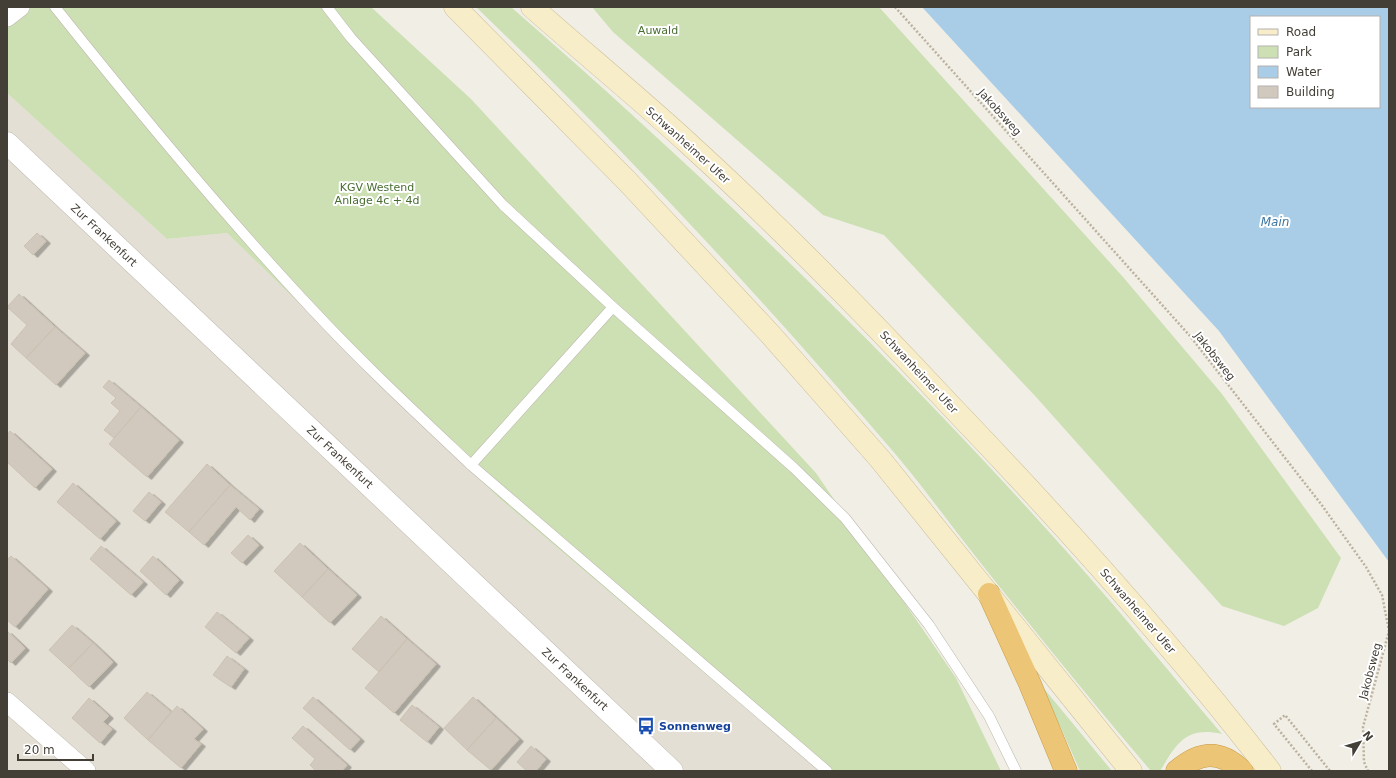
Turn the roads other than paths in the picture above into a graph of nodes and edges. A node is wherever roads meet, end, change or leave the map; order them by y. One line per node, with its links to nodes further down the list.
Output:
1 (20, 7): 6 (street)
2 (55, 7): 9 (lane)
3 (327, 7): 8 (lane)
4 (455, 7): 10 (main road)
5 (532, 7): 20 (main road, Schwanheimer Ufer)
6 (7, 17)
7 (7, 143): 13 (street, Zur Frankenfurt)
8 (613, 307): 9 (lane); 15 (lane)
9 (471, 466): 14 (lane)
10 (990, 594): 16 (highway); 17 (main road)
11 (7, 702): 12 (street)
12 (86, 771)
13 (672, 771)
14 (827, 771)
15 (1016, 771)
16 (1066, 771)
17 (1131, 771)
18 (1177, 771): 19 (highway)
19 (1242, 771)
20 (1270, 771)

